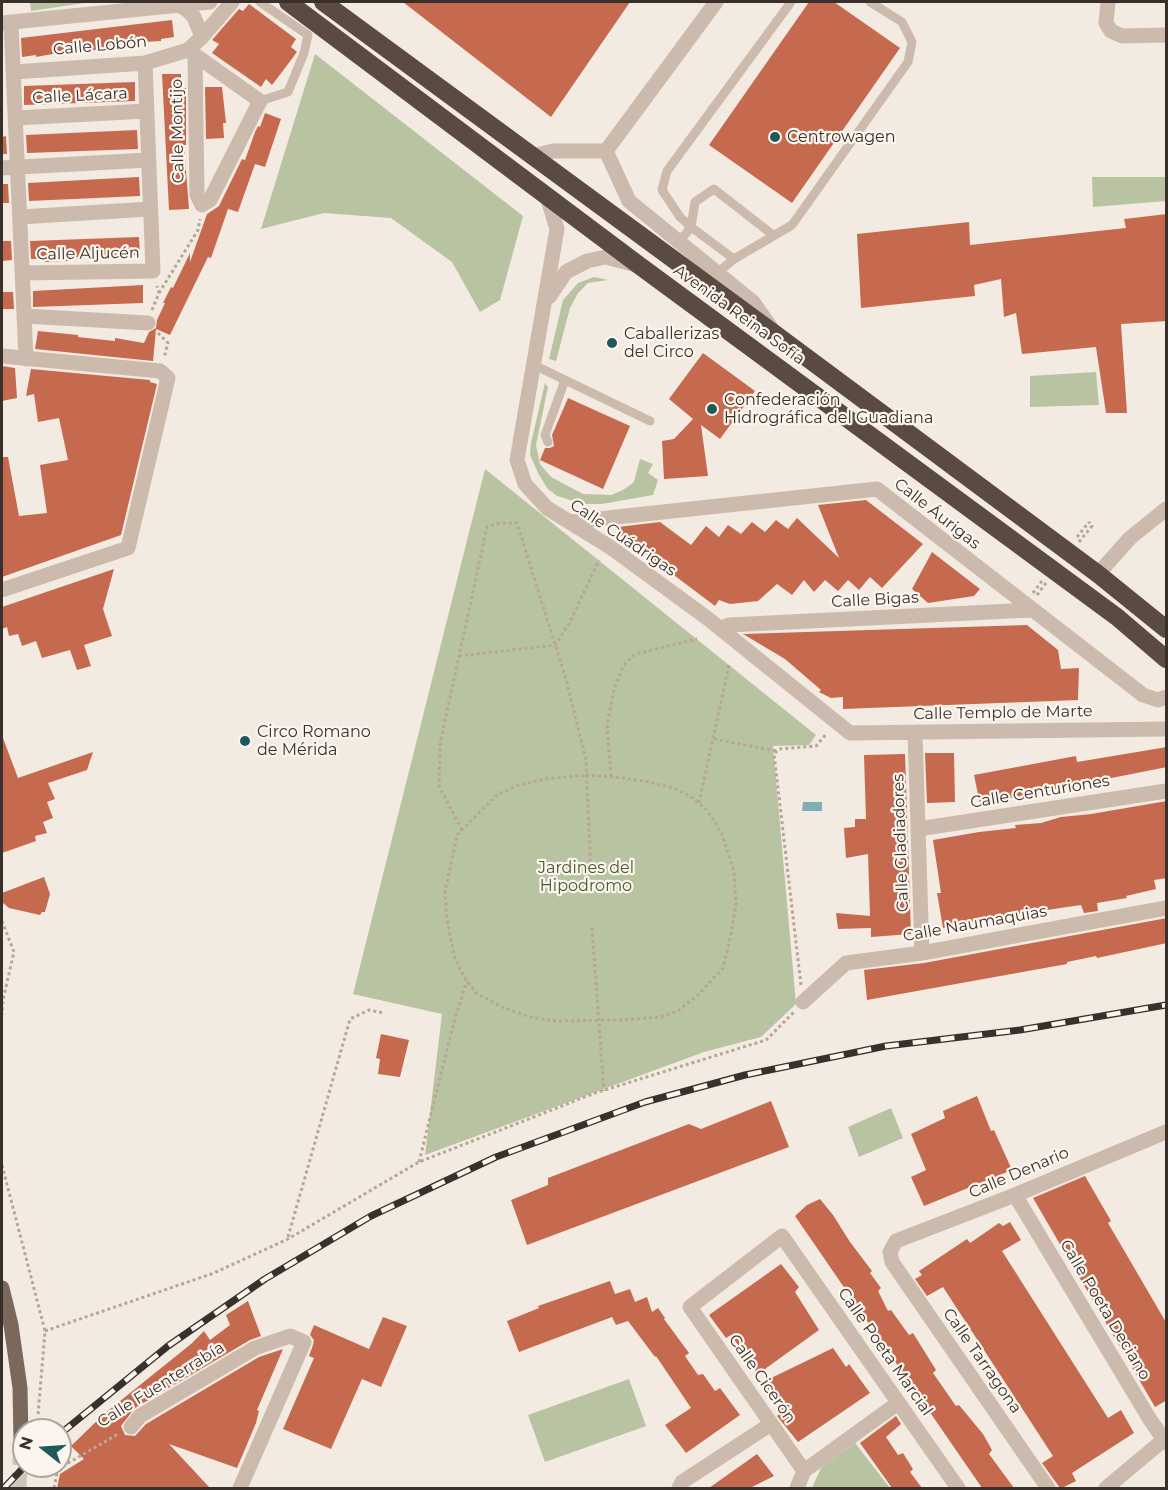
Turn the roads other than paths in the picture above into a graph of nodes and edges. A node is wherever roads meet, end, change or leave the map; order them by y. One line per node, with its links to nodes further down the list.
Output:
1 (210, 2): 10 (street)
2 (232, 2): 13 (street, Calle Lobón)
3 (260, 2): 17 (lane)
4 (288, 2): 25 (highway, Avenida Reina Sofía)
5 (323, 2): 21 (highway, Avenida Reina Sofía)
6 (716, 2): 20 (street)
7 (791, 2): 28 (lane)
8 (870, 2): 29 (lane)
9 (1108, 2): 12 (street)
10 (176, 4): 11 (street); 13 (street)
11 (6, 23): 16 (street)
12 (1167, 35)
13 (202, 37): 14 (street, Calle Lobón)
14 (192, 52): 15 (street, Calle Lobón); 17 (street); 17 (street, Calle Montijo)
15 (145, 63): 16 (street, Calle Lobón); 18 (street)
16 (14, 72): 19 (street)
17 (260, 101)
18 (147, 111): 19 (street, Calle Lácara); 22 (street)
19 (16, 118): 23 (street)
20 (606, 151): 21 (street); 30 (street)
21 (533, 156): 38 (highway, Avenida Reina Sofía)
22 (148, 159): 23 (street); 26 (street)
23 (18, 167): 24 (street); 27 (street)
24 (2, 168)
25 (548, 196): 32 (highway, Avenida Reina Sofía); 35 (street, Calle Cuádrigas)
26 (150, 209): 27 (street); 33 (street, Calle Aljucén)
27 (20, 217): 33 (street)
28 (692, 227): 29 (lane); 30 (lane); 31 (lane)
29 (773, 235): 31 (lane)
30 (680, 242): 34 (street)
31 (734, 259): 34 (lane)
32 (640, 266): 35 (street, Calle Cuádrigas); 50 (highway, Avenida Reina Sofía)
33 (23, 273): 36 (street)
34 (717, 273): 38 (street)
35 (545, 302): 41 (street, Calle Cuádrigas)
36 (25, 316): 37 (street); 40 (street)
37 (148, 323)
38 (776, 334): 47 (highway, Avenida Reina Sofía)
39 (2, 356): 40 (street)
40 (26, 359): 48 (street)
41 (534, 365): 42 (lane); 46 (street, Calle Cuádrigas)
42 (565, 380): 43 (lane); 44 (lane)
43 (650, 421)
44 (548, 442)
45 (1167, 509): 47 (street)
46 (570, 522): 49 (street, Calle Áurigas); 51 (street, Calle Cuádrigas)
47 (1098, 574): 52 (highway, Avenida Reina Sofía)
48 (2, 590)
49 (1031, 610): 51 (street, Calle Bigas); 55 (street, Calle Áurigas)
50 (1116, 617): 53 (highway, Avenida Reina Sofía); 54 (street)
51 (721, 628): 57 (street, Calle Cuádrigas)
52 (1167, 629)
53 (1167, 659)
54 (1167, 669)
55 (1167, 697)
56 (1163, 728): 58 (street, Calle Templo de Marte)
57 (850, 733): 58 (street, Calle Templo de Marte)
58 (915, 733): 60 (street, Calle Gladiadores)
59 (1167, 791): 60 (street, Calle Centuriones)
60 (918, 829): 62 (street, Calle Gladiadores)
61 (1167, 908): 62 (street, Calle Naumaquias)
62 (922, 953): 63 (street, Calle Naumaquias)
63 (803, 1002)
64 (1167, 1132): 65 (street, Calle Denario)
65 (1016, 1195): 67 (street, Calle Denario); 73 (street, Calle Poeta Deciano)
66 (782, 1236): 69 (street, Calle Poeta Marcial); 71 (street, Calle Cicerón)
67 (890, 1252): 79 (street, Calle Tarragona)
68 (2, 1288): 70 (main road)
69 (898, 1403): 74 (street); 78 (street, Calle Poeta Marcial)
70 (20, 1418)
71 (771, 1424): 74 (street, Calle Cicerón); 76 (street)
72 (131, 1427): 75 (street, Calle Fuenterrabía)
73 (1166, 1440): 80 (street)
74 (804, 1471): 77 (street)
75 (240, 1488)
76 (679, 1488)
77 (797, 1488)
78 (958, 1488)
79 (1048, 1488)
80 (1106, 1488)

